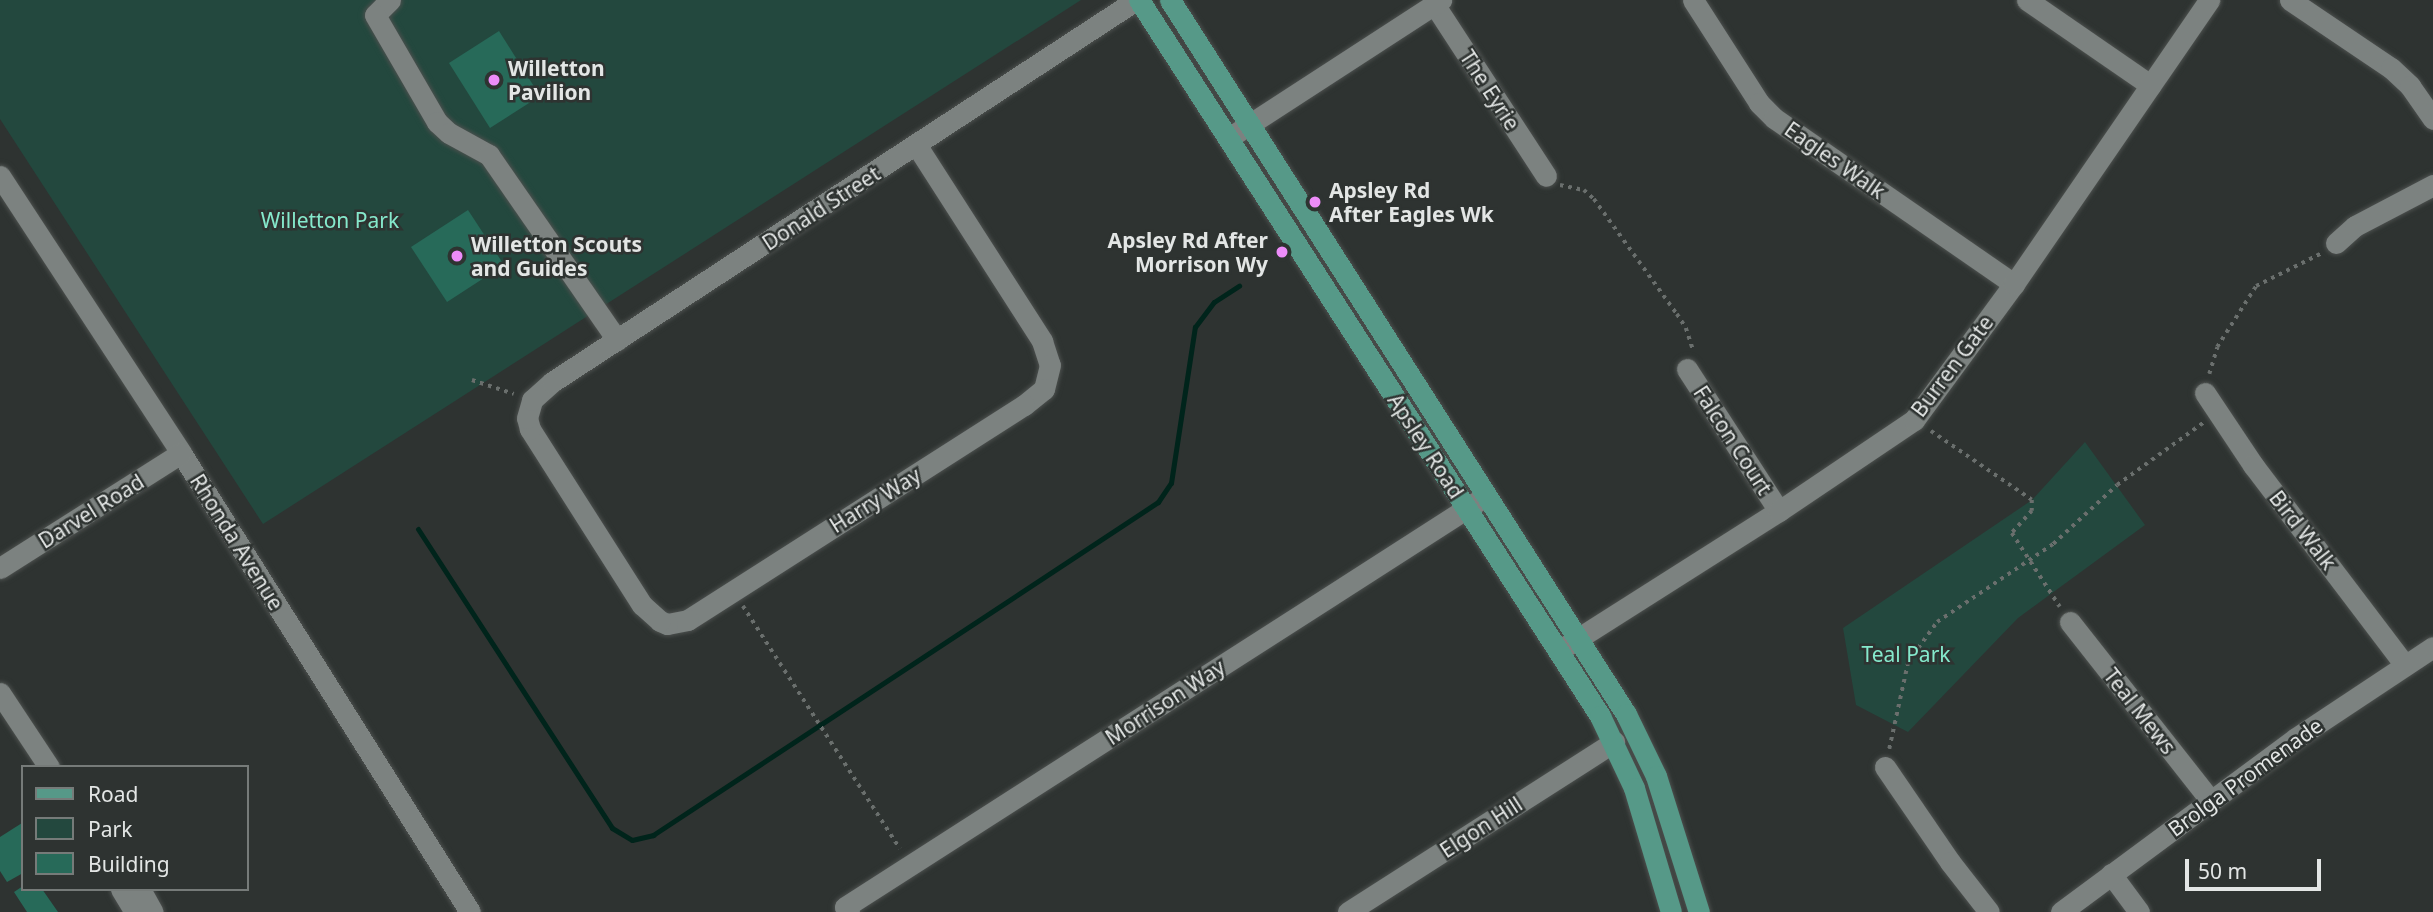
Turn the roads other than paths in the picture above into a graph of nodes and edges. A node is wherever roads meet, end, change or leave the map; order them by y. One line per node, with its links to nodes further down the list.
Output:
1 (390, 0): 19 (street)
2 (1138, 0): 12 (main road, Apsley Road); 13 (street, Donald Street)
3 (1170, 0): 11 (main road, Apsley Road)
4 (1693, 0): 18 (street, Eagles Walk)
5 (2027, 0): 9 (street)
6 (2209, 0): 9 (street, Burren Gate)
7 (2290, 0): 10 (street)
8 (1438, 2): 11 (street); 15 (street, The Eyrie)
9 (2150, 85): 18 (street, Burren Gate)
10 (2433, 120)
11 (1249, 125): 12 (street); 24 (main road, Apsley Road)
12 (1230, 137): 25 (main road, Apsley Road)
13 (917, 146): 19 (street, Donald Street); 22 (street, Harry Way)
14 (0, 176): 23 (street, Rhonda Avenue)
15 (1546, 176)
16 (2433, 185): 17 (street)
17 (2336, 243)
18 (2014, 284): 26 (street, Burren Gate)
19 (617, 340): 22 (street, Donald Street)
20 (1686, 369): 26 (street, Falcon Court)
21 (2204, 393): 32 (street, Bird Walk)
22 (530, 429)
23 (181, 453): 27 (street, Darvel Road); 44 (street, Rhonda Avenue)
24 (1486, 496): 25 (street, Morrison Way); 29 (main road, Apsley Road)
25 (1466, 508): 31 (main road, Apsley Road); 41 (street, Morrison Way)
26 (1779, 511): 29 (street, Burren Gate)
27 (0, 568)
28 (2070, 622): 37 (street, Teal Mews)
29 (1578, 639): 31 (street, Burren Gate); 47 (main road, Apsley Road)
30 (2433, 647): 32 (street, Brolga Promenade)
31 (1559, 651): 34 (main road, Apsley Road)
32 (2404, 664): 37 (street, Brolga Promenade)
33 (0, 693): 35 (street)
34 (1614, 742): 45 (street, Elgon Hill); 46 (main road, Apsley Road)
35 (48, 765)
36 (1885, 767): 48 (street)
37 (2210, 800): 38 (street, Brolga Promenade)
38 (2111, 874): 49 (street, Brolga Promenade); 50 (street)
39 (122, 891): 42 (street)
40 (141, 891): 43 (street)
41 (844, 910)
42 (135, 912)
43 (153, 912)
44 (470, 912)
45 (1348, 912)
46 (1671, 912)
47 (1699, 912)
48 (1989, 912)
49 (2061, 912)
50 (2139, 912)

